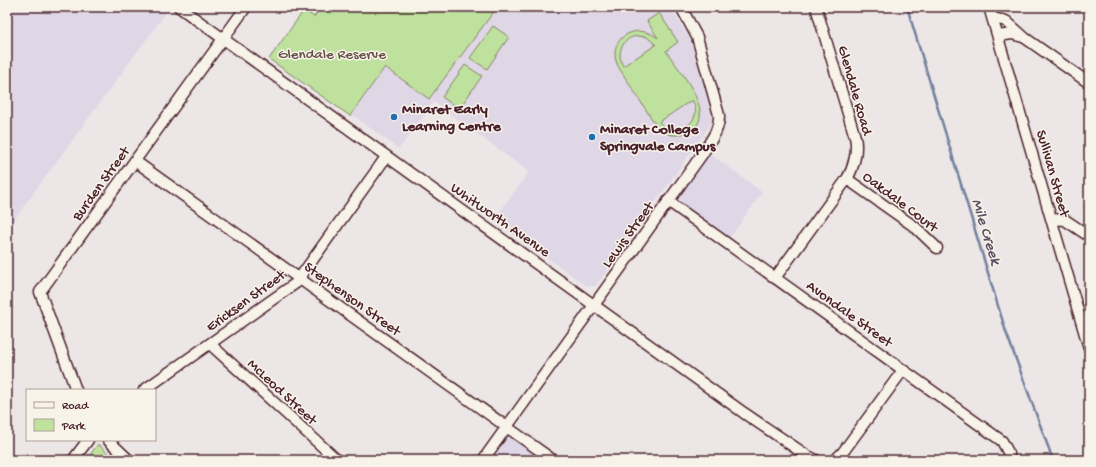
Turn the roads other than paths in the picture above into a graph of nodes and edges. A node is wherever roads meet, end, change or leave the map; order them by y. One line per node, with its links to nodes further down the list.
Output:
1 (179, 7): 8 (street, Whitworth Avenue)
2 (246, 7): 8 (street, Burden Street)
3 (681, 7): 14 (street, Lewis Street)
4 (816, 7): 13 (street, Glendale Road)
5 (989, 7): 6 (street, Sullivan Street)
6 (992, 18): 7 (street, Sullivan Street); 9 (street)
7 (998, 36): 9 (street); 15 (street, Sullivan Street)
8 (223, 38): 11 (street, Whitworth Avenue); 12 (street, Burden Street)
9 (1025, 38): 10 (street)
10 (1089, 83)
11 (386, 157): 18 (street, Ericksen Street); 20 (street, Whitworth Avenue)
12 (135, 161): 18 (street, Stephenson Street); 24 (street, Burden Street)
13 (847, 179): 17 (street, Oakdale Court); 19 (street, Glendale Road)
14 (668, 201): 19 (street, Avondale Street); 20 (street, Lewis Street)
15 (1052, 219): 16 (street); 22 (street, Sullivan Street)
16 (1089, 236)
17 (936, 248)
18 (299, 278): 21 (street, Ericksen Street); 26 (street, Stephenson Street)
19 (775, 278): 23 (street, Avondale Street)
20 (595, 304): 26 (street, Lewis Street); 31 (street, Whitworth Avenue)
21 (210, 344): 25 (street, Ericksen Street); 34 (street, McLeod Street)
22 (1089, 348)
23 (903, 370): 29 (street, Avondale Street); 30 (street)
24 (76, 389)
25 (145, 389)
26 (507, 427): 35 (street, Lewis Street); 36 (street, Stephenson Street)
27 (87, 441): 32 (street)
28 (109, 441): 33 (street)
29 (1009, 454)
30 (842, 456): 38 (street)
31 (808, 458): 37 (street, Whitworth Avenue)
32 (73, 460)
33 (129, 460)
34 (336, 460)
35 (483, 460)
36 (553, 460)
37 (816, 460)
38 (835, 460)

